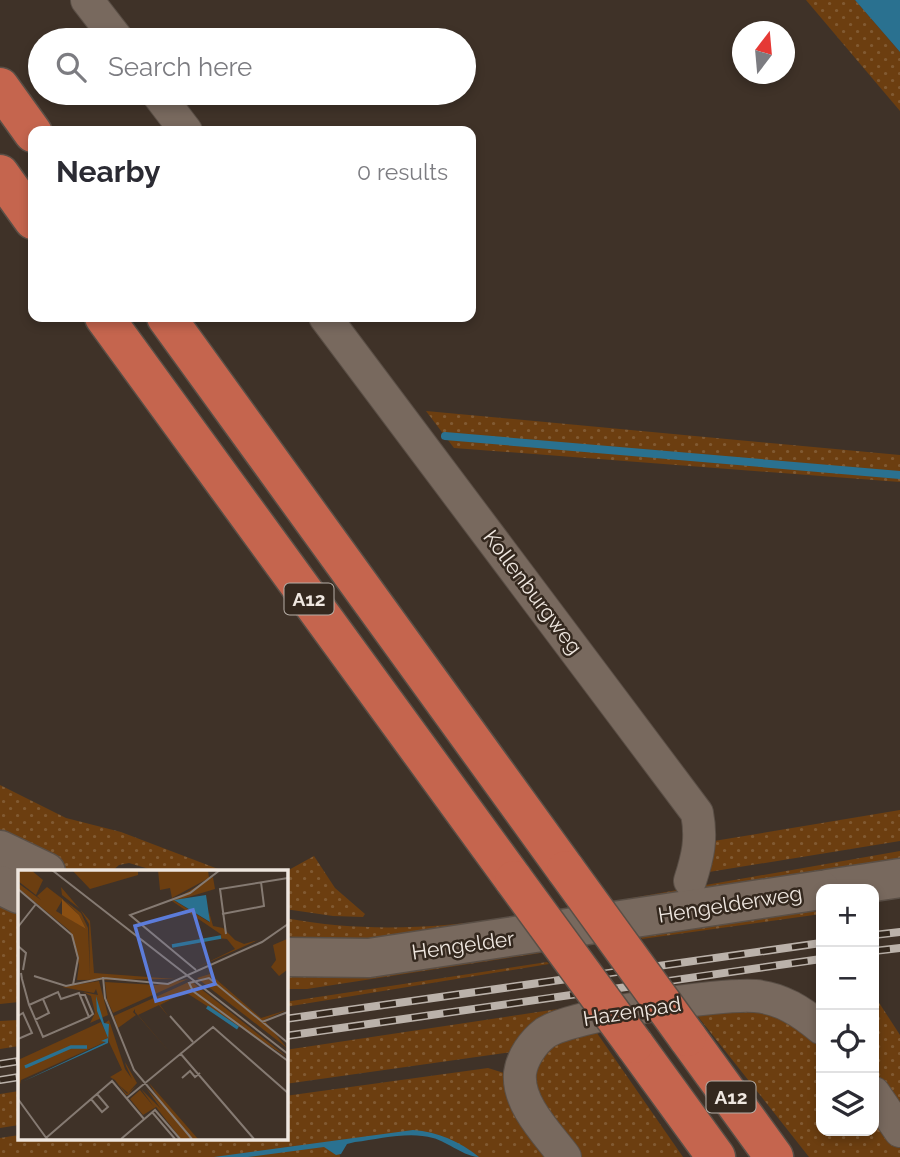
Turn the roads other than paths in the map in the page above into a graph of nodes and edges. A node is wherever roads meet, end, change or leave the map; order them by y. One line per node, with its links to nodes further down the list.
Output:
1 (87, 0): 2 (street)
2 (109, 28)
3 (0, 88): 6 (highway)
4 (166, 105): 5 (street)
5 (182, 126)
6 (28, 127)
7 (0, 174): 8 (highway)
8 (28, 213)
9 (108, 322): 26 (highway, A12, bridge)
10 (170, 322): 27 (highway, A12, bridge)
11 (330, 322): 15 (street, Kollenburgweg)
12 (0, 850): 13 (main road)
13 (42, 870)
14 (900, 878): 16 (main road, Hengelderweg)
15 (690, 881)
16 (860, 884)
17 (0, 886): 19 (main road)
18 (816, 891): 20 (main road, Hengelderweg)
19 (18, 894)
20 (640, 918): 21 (main road, Hengelder)
21 (287, 957)
22 (816, 1024): 25 (street, Hazenpad)
23 (879, 1100): 24 (street)
24 (900, 1131)
25 (565, 1157)
26 (716, 1157)
27 (774, 1157)

